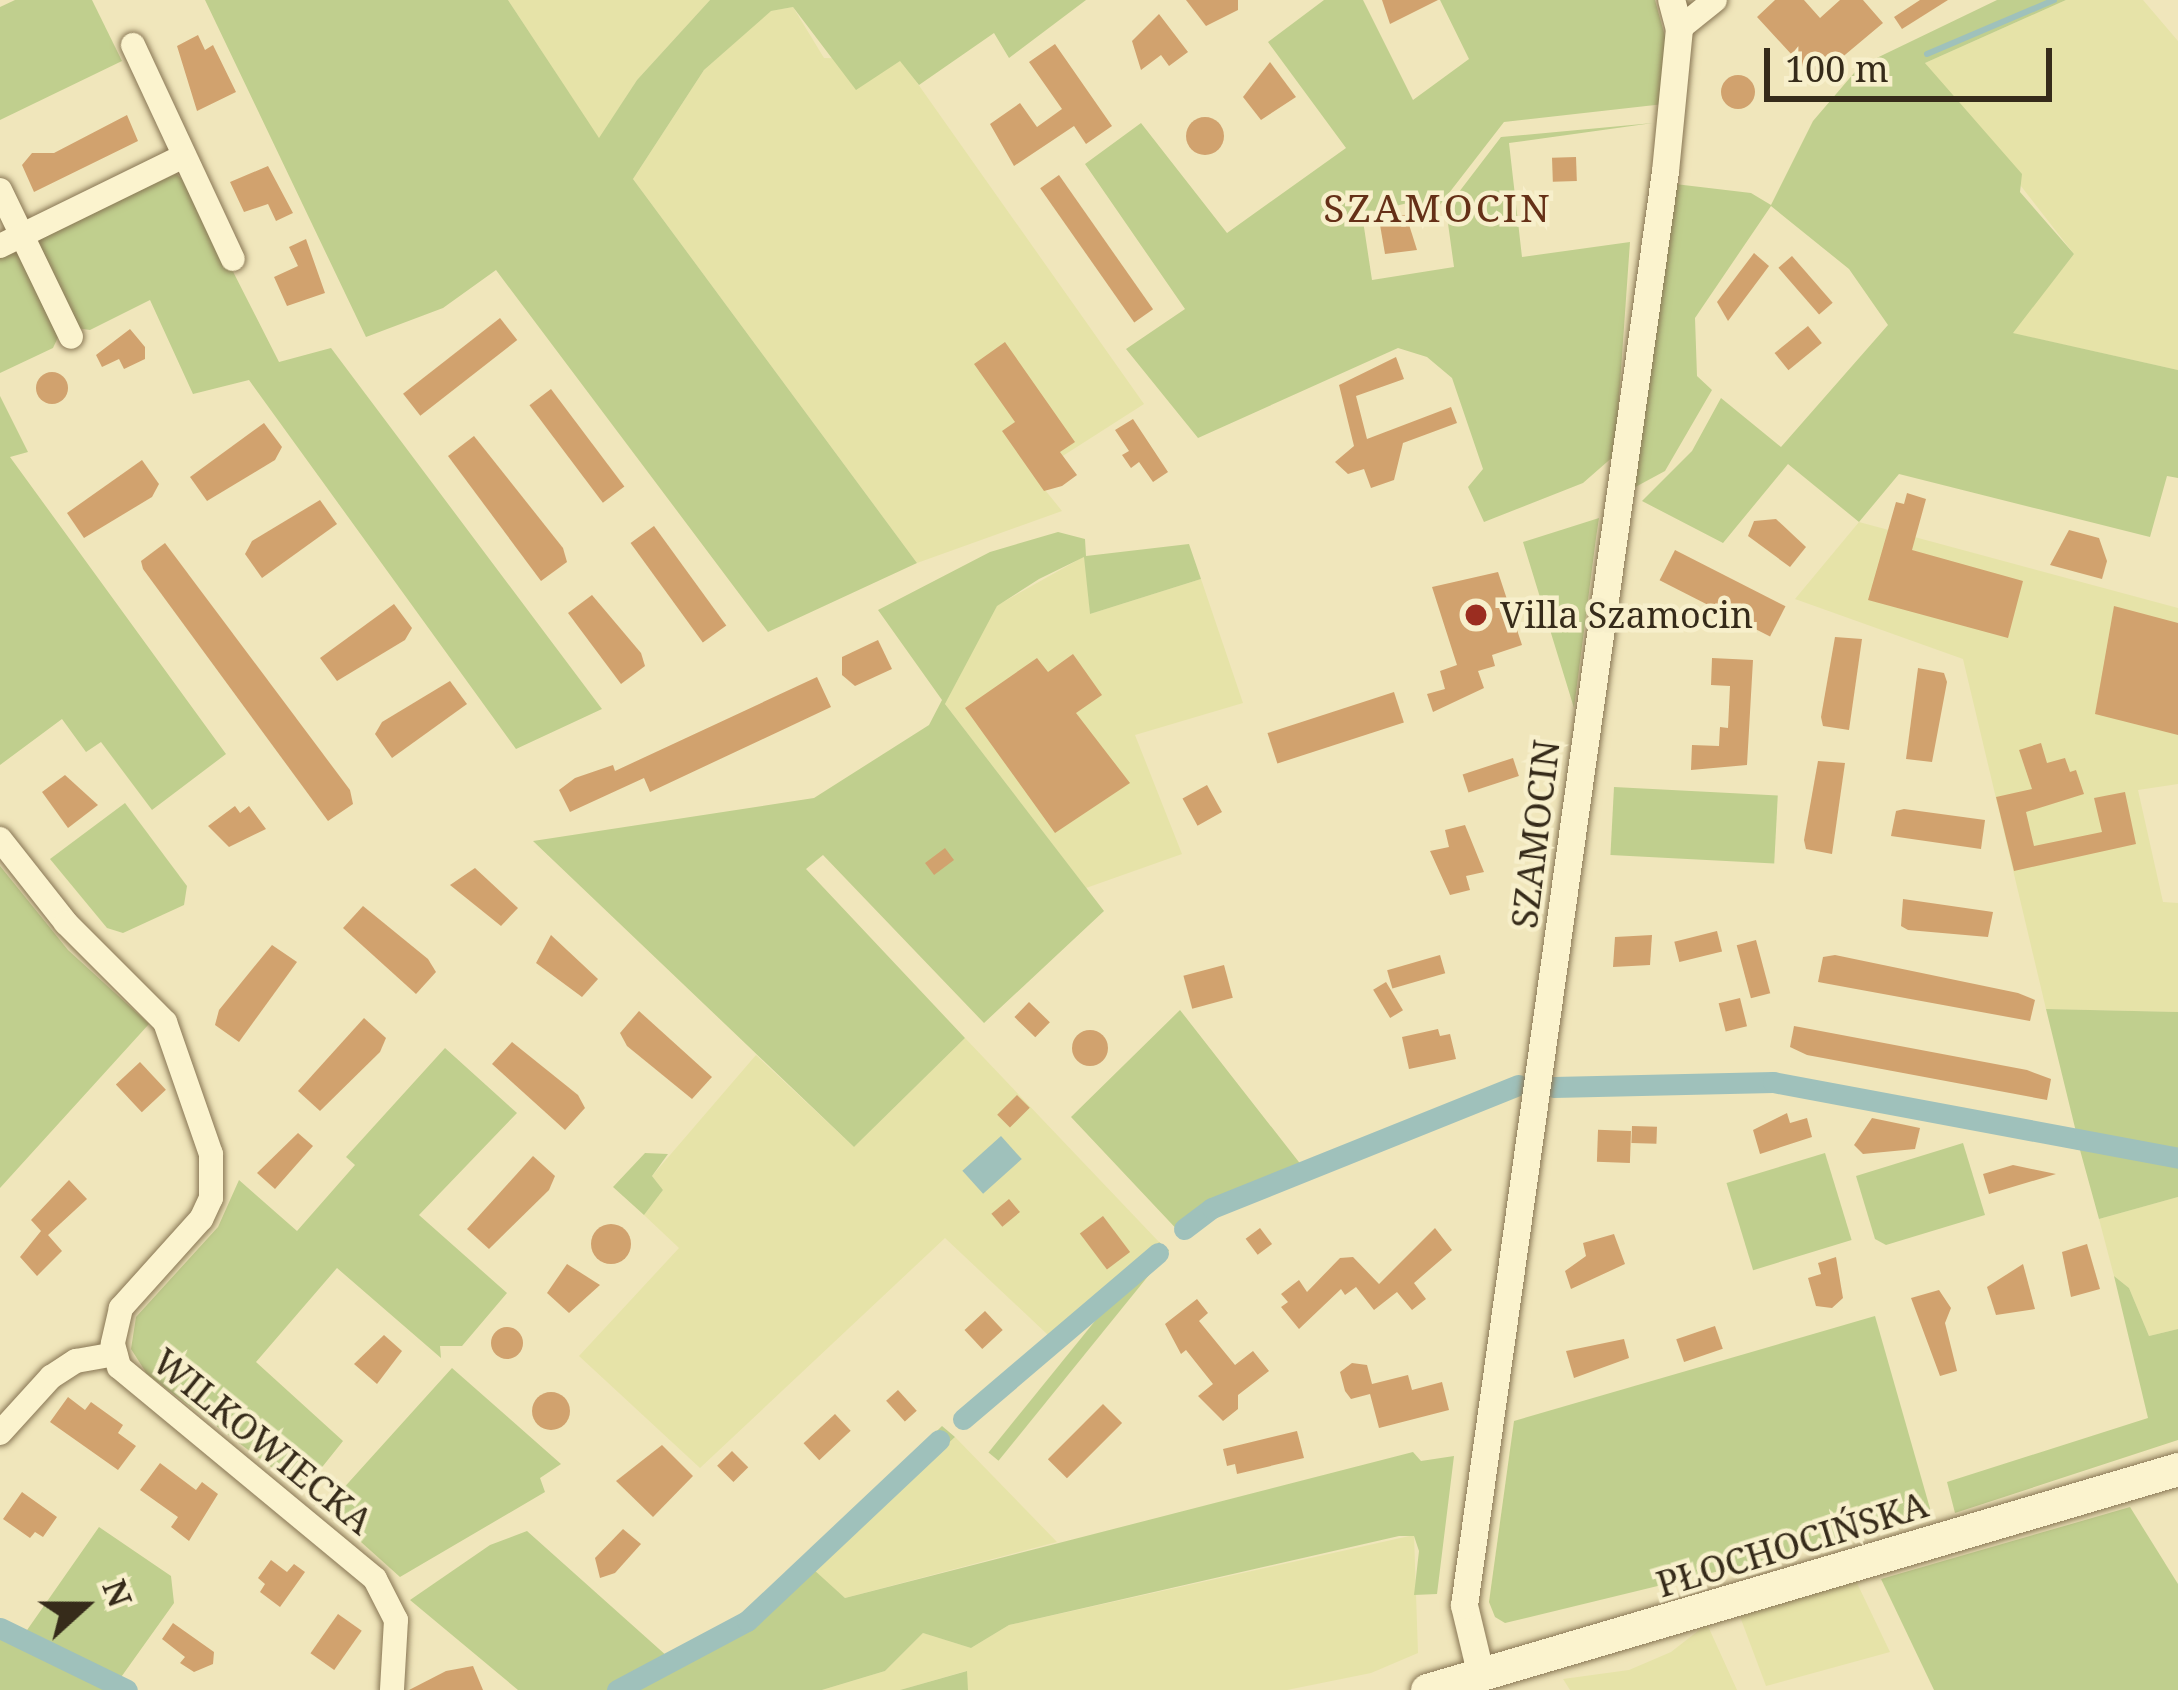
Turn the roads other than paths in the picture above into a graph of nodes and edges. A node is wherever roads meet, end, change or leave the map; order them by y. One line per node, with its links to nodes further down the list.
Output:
1 (1671, 0): 3 (street, SZAMOCIN)
2 (1715, 0): 3 (street)
3 (1679, 29): 14 (street, SZAMOCIN)
4 (133, 45): 5 (street)
5 (182, 157): 7 (street); 8 (street)
6 (0, 190): 7 (street)
7 (11, 241): 9 (street)
8 (233, 259)
9 (71, 337)
10 (0, 839): 11 (street, WILKOWIECKA)
11 (115, 1354): 12 (street); 15 (street, WILKOWIECKA)
12 (0, 1433)
13 (2178, 1468): 14 (main road, PŁOCHOCIŃSKA)
14 (1481, 1676): 16 (main road, PŁOCHOCIŃSKA)
15 (392, 1690)
16 (1427, 1690)

